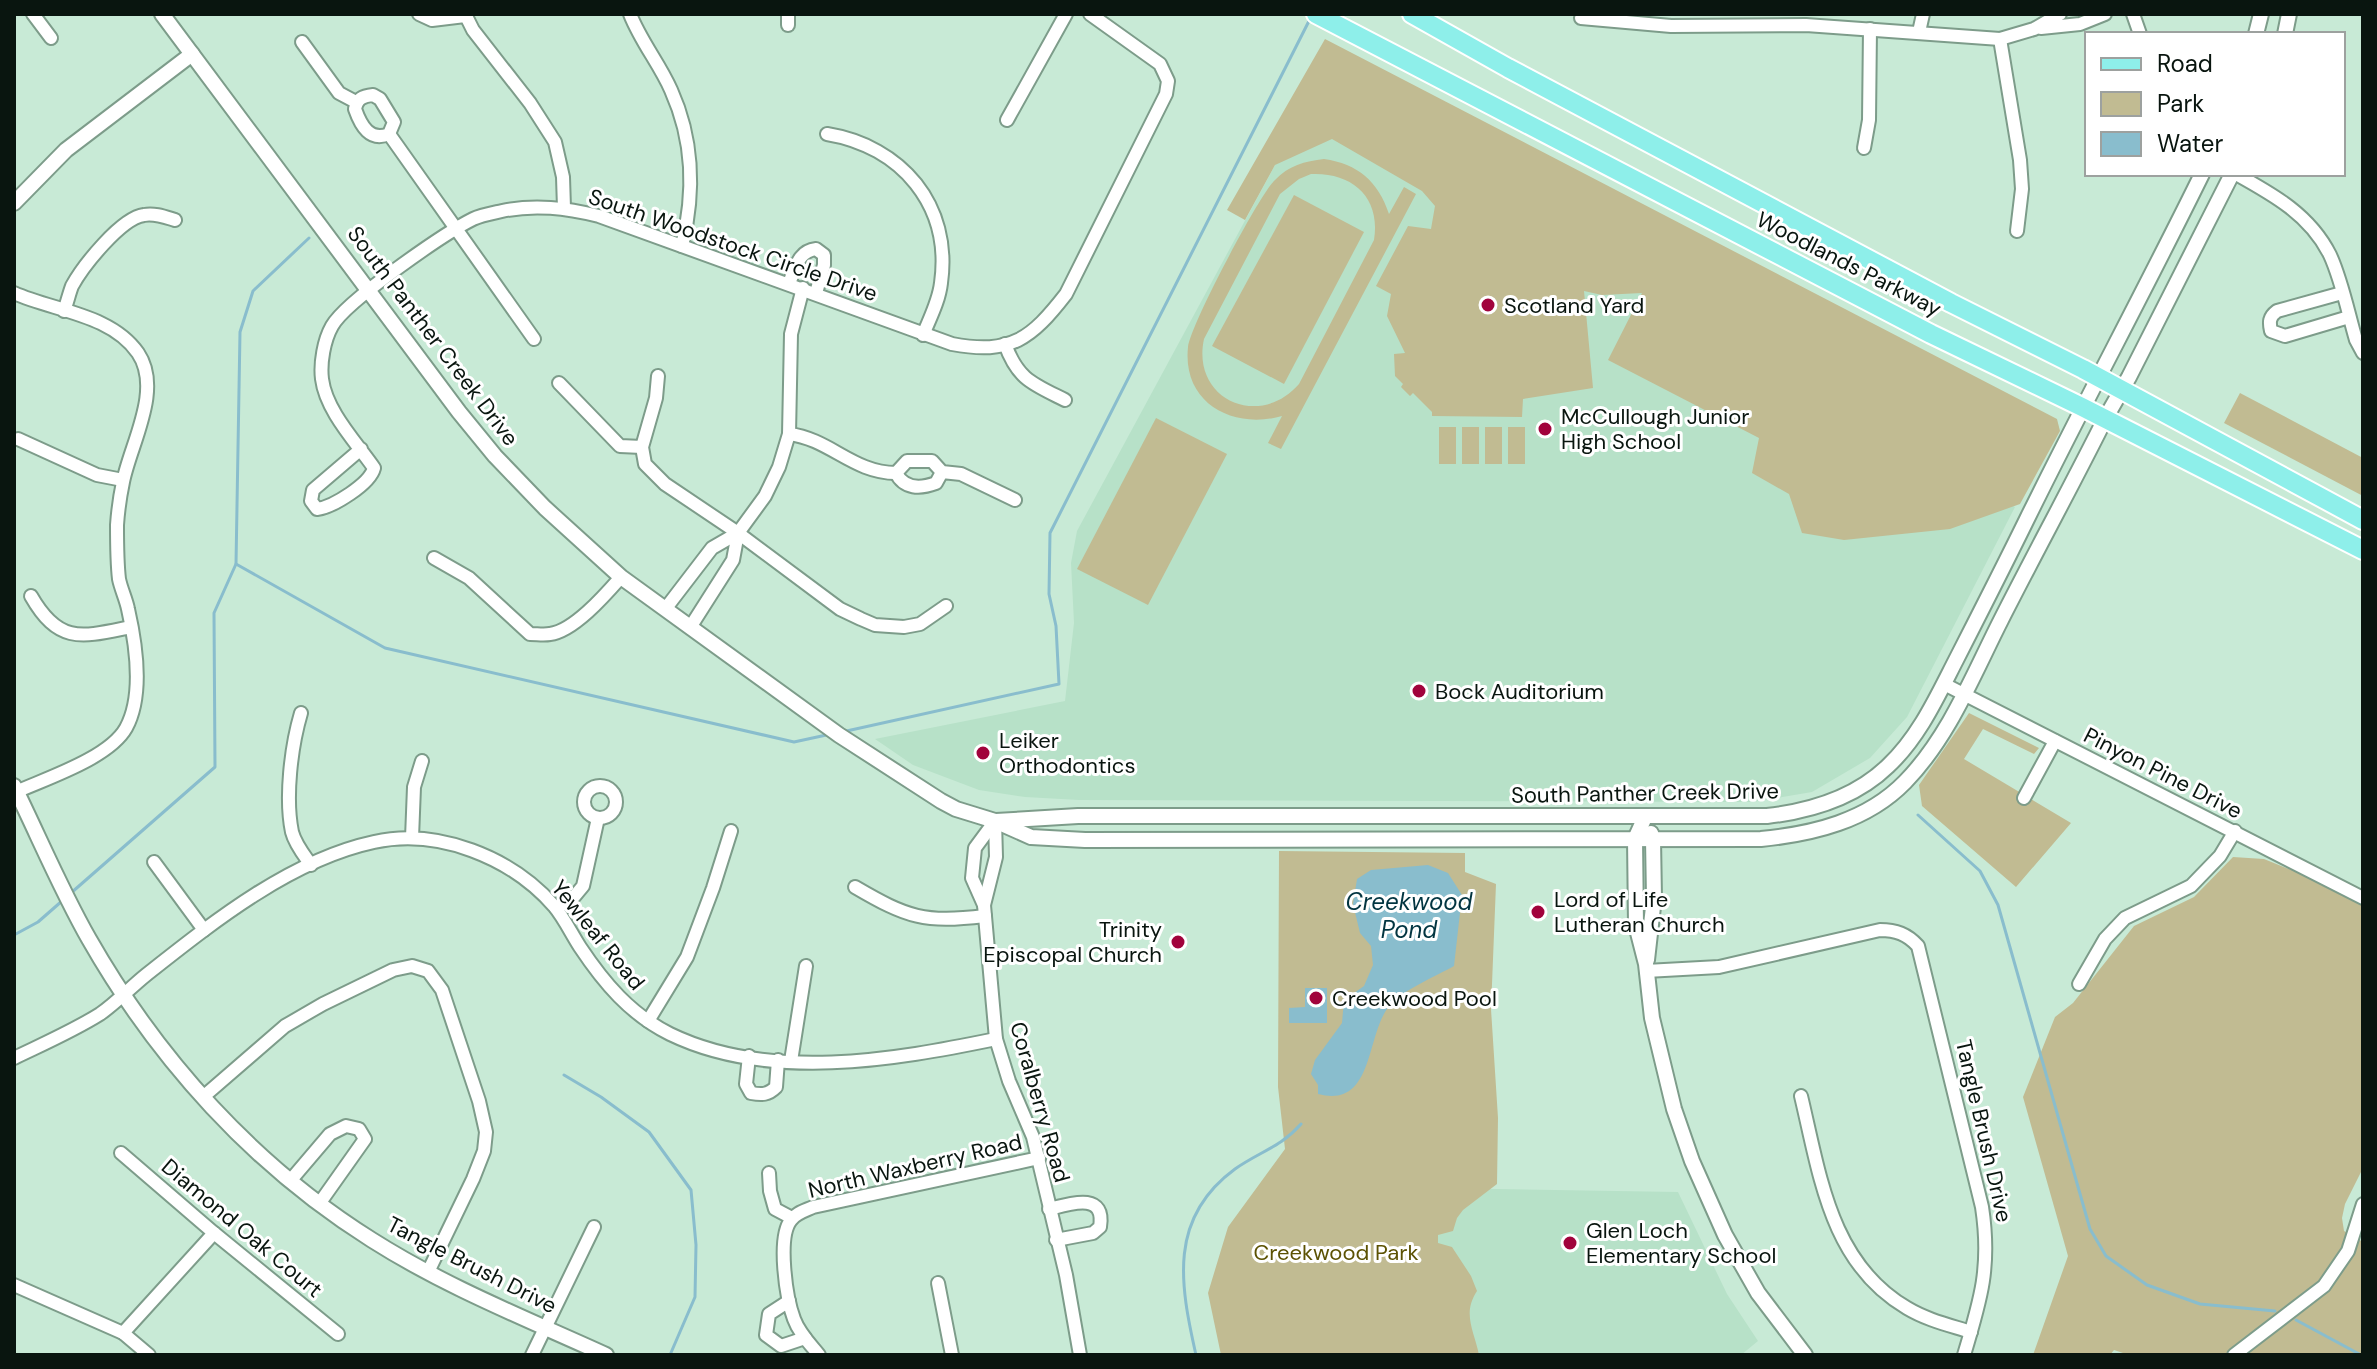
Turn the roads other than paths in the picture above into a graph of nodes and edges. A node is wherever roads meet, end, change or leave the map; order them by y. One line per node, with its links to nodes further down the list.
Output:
1 (33, 14): 18 (street)
2 (162, 14): 21 (street, South Panther Creek Drive)
3 (419, 14): 13 (street)
4 (630, 14): 35 (street)
5 (1066, 14): 23 (street)
6 (1090, 14): 45 (street, South Woodstock Circle Drive)
7 (1316, 14): 52 (main road, Woodlands Parkway)
8 (1412, 14): 48 (main road, Woodlands Parkway)
9 (1923, 14): 17 (street)
10 (2030, 14): 16 (street)
11 (2060, 14): 16 (street)
12 (2105, 14): 16 (street)
13 (465, 15): 31 (street)
14 (1581, 18): 15 (street)
15 (1870, 29): 17 (street); 26 (street)
16 (2034, 29): 19 (street)
17 (1919, 32): 19 (street)
18 (51, 38)
19 (2000, 39): 34 (street)
20 (302, 42): 22 (street)
21 (192, 54): 30 (street); 37 (street, South Panther Creek Drive)
22 (356, 102): 24 (street); 24 (street)
23 (1007, 120)
24 (389, 134): 33 (street)
25 (827, 134): 43 (street)
26 (1864, 148)
27 (2201, 176): 48 (street, South Panther Creek Drive)
28 (2233, 176): 50 (street, South Panther Creek Drive)
29 (2238, 176): 40 (street)
30 (14, 203)
31 (564, 208): 33 (street, South Woodstock Circle Drive); 35 (street, South Woodstock Circle Drive)
32 (175, 220): 41 (street)
33 (457, 229): 37 (street, South Woodstock Circle Drive); 44 (street)
34 (2017, 231)
35 (682, 246): 36 (street, South Woodstock Circle Drive)
36 (789, 283): 38 (street, South Woodstock Circle Drive); 38 (street)
37 (369, 290): 57 (street, South Woodstock Circle Drive); 66 (street, South Panther Creek Drive)
38 (809, 291): 43 (street, South Woodstock Circle Drive); 54 (street)
39 (14, 293): 41 (street)
40 (2342, 293): 42 (street); 42 (street)
41 (64, 311): 60 (street)
42 (2349, 317): 46 (street)
43 (923, 335): 45 (street, South Woodstock Circle Drive)
44 (534, 339)
45 (1005, 344): 51 (street)
46 (2363, 353)
47 (658, 376): 56 (street)
48 (2099, 377): 50 (main road, Woodlands Parkway); 52 (street, South Panther Creek Drive)
49 (559, 383): 56 (street)
50 (2122, 390): 53 (street, South Panther Creek Drive); 62 (main road, Woodlands Parkway)
51 (1065, 400)
52 (2082, 407): 53 (main road, Woodlands Parkway); 72 (street, South Panther Creek Drive)
53 (2105, 419): 64 (main road, Woodlands Parkway); 73 (street, South Panther Creek Drive)
54 (789, 434): 59 (street); 63 (street)
55 (18, 439): 60 (street)
56 (642, 447): 63 (street)
57 (361, 449): 57 (street)
58 (942, 472): 59 (street); 59 (street); 61 (street)
59 (896, 473)
60 (123, 480): 71 (street)
61 (1015, 500)
62 (2363, 520)
63 (738, 533): 68 (street); 69 (street); 70 (street)
64 (2363, 550)
65 (434, 558): 66 (street)
66 (621, 577): 69 (street, South Panther Creek Drive)
67 (31, 596): 71 (street)
68 (946, 606)
69 (666, 608): 70 (street, South Panther Creek Drive)
70 (691, 626): 81 (street, South Panther Creek Drive)
71 (131, 627): 77 (street)
72 (1944, 684): 73 (street, Pinyon Pine Drive); 79 (street, South Panther Creek Drive)
73 (1965, 694): 75 (street, Pinyon Pine Drive); 86 (street, South Panther Creek Drive)
74 (301, 713): 88 (street)
75 (2055, 741): 78 (street); 83 (street, Pinyon Pine Drive)
76 (422, 761): 84 (street)
77 (15, 789): 97 (street, Tangle Brush Drive)
78 (2024, 798)
79 (1645, 817): 81 (street, South Panther Creek Drive); 85 (street); 86 (street)
80 (598, 818): 91 (street)
81 (995, 821): 85 (street, South Panther Creek Drive); 92 (street, Coralberry Road); 92 (street, Coralberry Road)
82 (731, 831): 98 (street)
83 (2235, 831): 90 (street, Pinyon Pine Drive); 96 (street)
84 (412, 838): 88 (street, Yewleaf Road); 91 (street, Yewleaf Road)
85 (1635, 839): 86 (street, South Panther Creek Drive); 95 (street)
86 (1653, 839): 95 (street)
87 (154, 862): 93 (street)
88 (311, 865): 93 (street, Yewleaf Road)
89 (855, 887): 92 (street)
90 (2363, 898)
91 (556, 908): 98 (street, Yewleaf Road)
92 (984, 910): 99 (street, Coralberry Road)
93 (204, 930): 97 (street, Yewleaf Road)
94 (806, 966): 102 (street)
95 (1646, 968): 122 (street, Tangle Brush Drive); 132 (street)
96 (2079, 984)
97 (123, 994): 101 (street, Yewleaf Road); 104 (street, Tangle Brush Drive)
98 (648, 1021): 100 (street, Yewleaf Road)
99 (996, 1039): 102 (street, Yewleaf Road); 106 (street, Coralberry Road)
100 (749, 1056): 102 (street, Yewleaf Road); 102 (street)
101 (14, 1058)
102 (785, 1060)
103 (1801, 1096): 122 (street)
104 (203, 1097): 108 (street, Tangle Brush Drive); 117 (street)
105 (121, 1153): 114 (street, Diamond Oak Court)
106 (1039, 1158): 111 (street, Coralberry Road); 112 (street, North Waxberry Road)
107 (769, 1173): 112 (street)
108 (290, 1181): 109 (street, Tangle Brush Drive); 109 (street)
109 (319, 1204): 117 (street, Tangle Brush Drive)
110 (2363, 1204): 115 (street)
111 (1049, 1209): 116 (street, Coralberry Road); 116 (street)
112 (792, 1218): 120 (street, North Waxberry Road)
113 (594, 1227): 121 (street)
114 (214, 1233): 123 (street); 124 (street, Diamond Oak Court)
115 (2359, 1234): 134 (street)
116 (1056, 1240): 131 (street, Coralberry Road)
117 (428, 1272): 121 (street, Tangle Brush Drive)
118 (938, 1283): 130 (street)
119 (14, 1285): 123 (street)
120 (789, 1301): 125 (street, North Waxberry Road); 125 (street)
121 (544, 1326): 127 (street); 128 (street, Tangle Brush Drive)
122 (1971, 1332): 133 (street, Tangle Brush Drive)
123 (123, 1333): 126 (street)
124 (338, 1334)
125 (805, 1338): 129 (street, North Waxberry Road)
126 (149, 1355)
127 (532, 1355)
128 (606, 1355)
129 (819, 1355)
130 (952, 1355)
131 (1080, 1355)
132 (1805, 1355)
133 (1964, 1355)
134 (2234, 1355)

